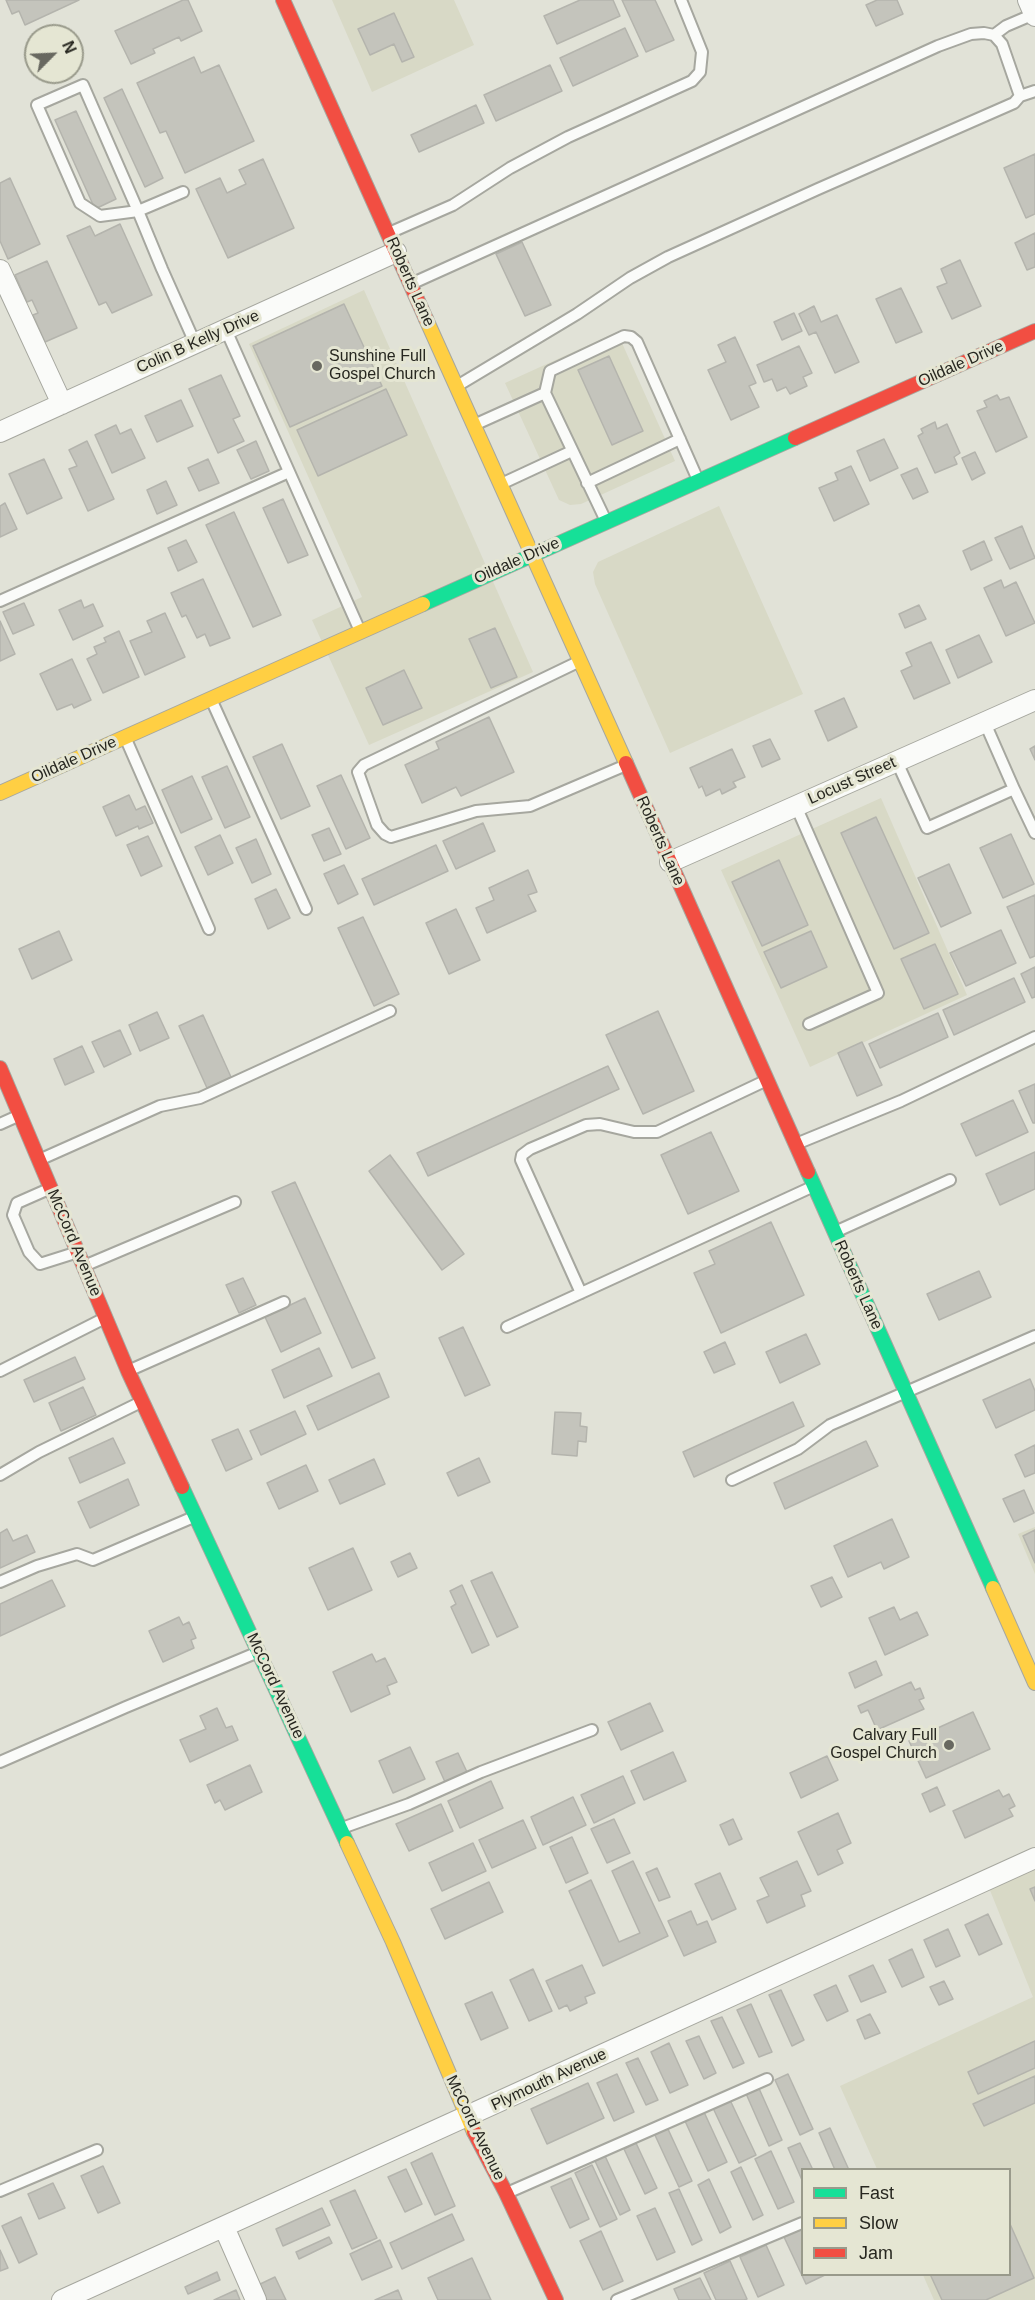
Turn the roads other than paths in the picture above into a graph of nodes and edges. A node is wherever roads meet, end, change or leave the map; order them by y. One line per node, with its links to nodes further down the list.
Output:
1 (283, 0): 9 (street, Roberts Lane)
2 (681, 0): 9 (lane)
3 (1032, 10): 4 (lane)
4 (994, 35): 6 (lane); 12 (lane)
5 (1035, 91): 6 (lane)
6 (1020, 96): 16 (lane)
7 (183, 192): 8 (lane)
8 (138, 212): 8 (lane); 15 (lane)
9 (388, 234): 10 (street, Roberts Lane)
10 (396, 252): 12 (street, Roberts Lane); 13 (street, Colin B Kelly Drive)
11 (0, 270): 18 (street)
12 (411, 284): 16 (street, Roberts Lane)
13 (226, 330): 15 (street, Colin B Kelly Drive); 23 (lane)
14 (1035, 331): 24 (street, Oildale Drive)
15 (195, 343): 18 (street, Colin B Kelly Drive)
16 (457, 386): 19 (street, Roberts Lane)
17 (545, 393): 19 (lane); 21 (lane); 22 (lane)
18 (62, 404): 20 (street, Colin B Kelly Drive)
19 (474, 425): 26 (street, Roberts Lane)
20 (0, 432)
21 (680, 439): 24 (lane); 25 (lane)
22 (572, 451): 25 (lane); 26 (lane)
23 (289, 472): 29 (lane); 30 (lane)
24 (698, 481): 27 (street, Oildale Drive)
25 (587, 483): 27 (lane)
26 (501, 484): 28 (street, Roberts Lane)
27 (606, 521): 28 (street, Oildale Drive)
28 (532, 554): 30 (street, Oildale Drive); 31 (street, Roberts Lane)
29 (0, 601)
30 (361, 631): 32 (street, Oildale Drive)
31 (580, 661): 37 (street, Roberts Lane); 37 (lane)
32 (210, 699): 35 (street, Oildale Drive); 43 (lane)
33 (1035, 700): 34 (street, Locust Street)
34 (985, 723): 36 (street, Locust Street); 38 (lane)
35 (125, 737): 39 (street, Oildale Drive); 44 (lane)
36 (897, 762): 38 (lane); 40 (street, Locust Street)
37 (626, 764): 42 (street, Roberts Lane)
38 (1014, 789): 41 (lane)
39 (0, 793)
40 (796, 806): 42 (street, Locust Street); 46 (lane)
41 (1035, 833)
42 (670, 862): 49 (street, Roberts Lane)
43 (306, 909)
44 (209, 929)
45 (390, 1011): 53 (lane)
46 (808, 1024)
47 (1035, 1038): 52 (lane)
48 (0, 1068): 50 (street, McCord Avenue)
49 (767, 1080): 52 (street, Roberts Lane); 61 (lane)
50 (20, 1115): 51 (lane); 53 (street, McCord Avenue)
51 (0, 1124)
52 (795, 1144): 55 (street, Roberts Lane)
53 (39, 1160): 56 (street, McCord Avenue)
54 (950, 1180): 58 (lane)
55 (814, 1186): 58 (street, Roberts Lane); 61 (lane)
56 (51, 1188): 59 (street, McCord Avenue); 59 (lane)
57 (235, 1202): 60 (lane)
58 (834, 1232): 68 (street, Roberts Lane)
59 (78, 1252): 60 (street, McCord Avenue)
60 (83, 1266): 63 (street, McCord Avenue)
61 (581, 1293): 64 (lane)
62 (284, 1302): 67 (lane)
63 (105, 1318): 66 (lane); 67 (street, McCord Avenue)
64 (507, 1327)
65 (1035, 1336): 68 (lane)
66 (0, 1371)
67 (128, 1371): 69 (street, McCord Avenue)
68 (906, 1393): 71 (lane); 75 (street, Roberts Lane)
69 (143, 1402): 70 (lane); 72 (street, McCord Avenue)
70 (0, 1475)
71 (732, 1480)
72 (196, 1516): 73 (lane); 74 (street, McCord Avenue)
73 (0, 1582)
74 (260, 1652): 77 (lane); 78 (street, McCord Avenue)
75 (1035, 1683)
76 (592, 1730): 78 (lane)
77 (0, 1762)
78 (341, 1829): 81 (street, McCord Avenue)
79 (1035, 1858): 81 (street, Plymouth Avenue)
80 (766, 2079): 84 (lane)
81 (467, 2117): 84 (street, McCord Avenue); 86 (street, Plymouth Avenue)
82 (97, 2150): 83 (lane)
83 (0, 2191)
84 (506, 2193): 89 (street, McCord Avenue)
85 (801, 2223): 90 (lane)
86 (224, 2227): 87 (street, Plymouth Avenue); 88 (street)
87 (62, 2300)
88 (256, 2300)
89 (556, 2300)
90 (617, 2300)

